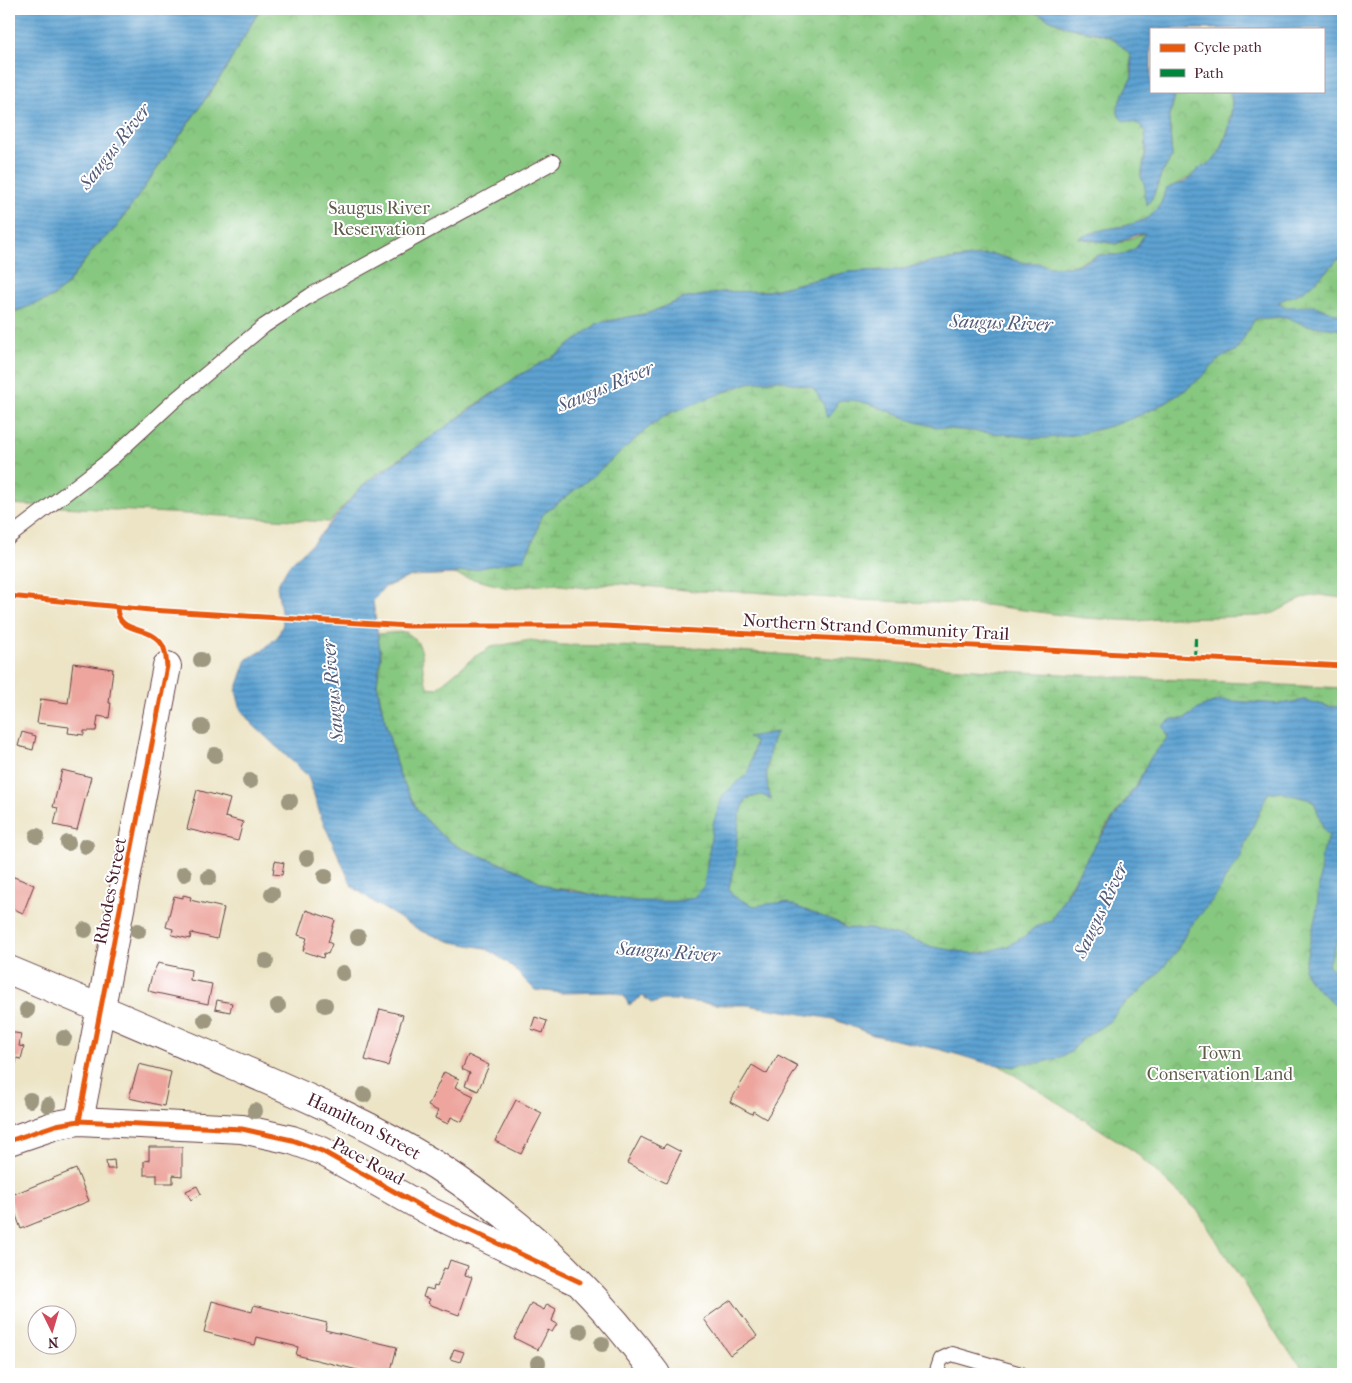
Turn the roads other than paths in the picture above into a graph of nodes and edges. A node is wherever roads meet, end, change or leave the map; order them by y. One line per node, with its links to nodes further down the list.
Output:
1 (553, 162): 2 (lane)
2 (9, 538)
3 (167, 666): 5 (street, Rhodes Street)
4 (9, 970): 5 (street, Hamilton Street)
5 (101, 1008): 6 (street, Rhodes Street); 8 (street, Hamilton Street)
6 (79, 1121): 7 (street, Pace Road); 8 (street, Pace Road)
7 (9, 1141)
8 (580, 1282): 9 (street, Hamilton Street)
9 (656, 1374)
10 (936, 1374): 11 (lane)
11 (1021, 1374)

